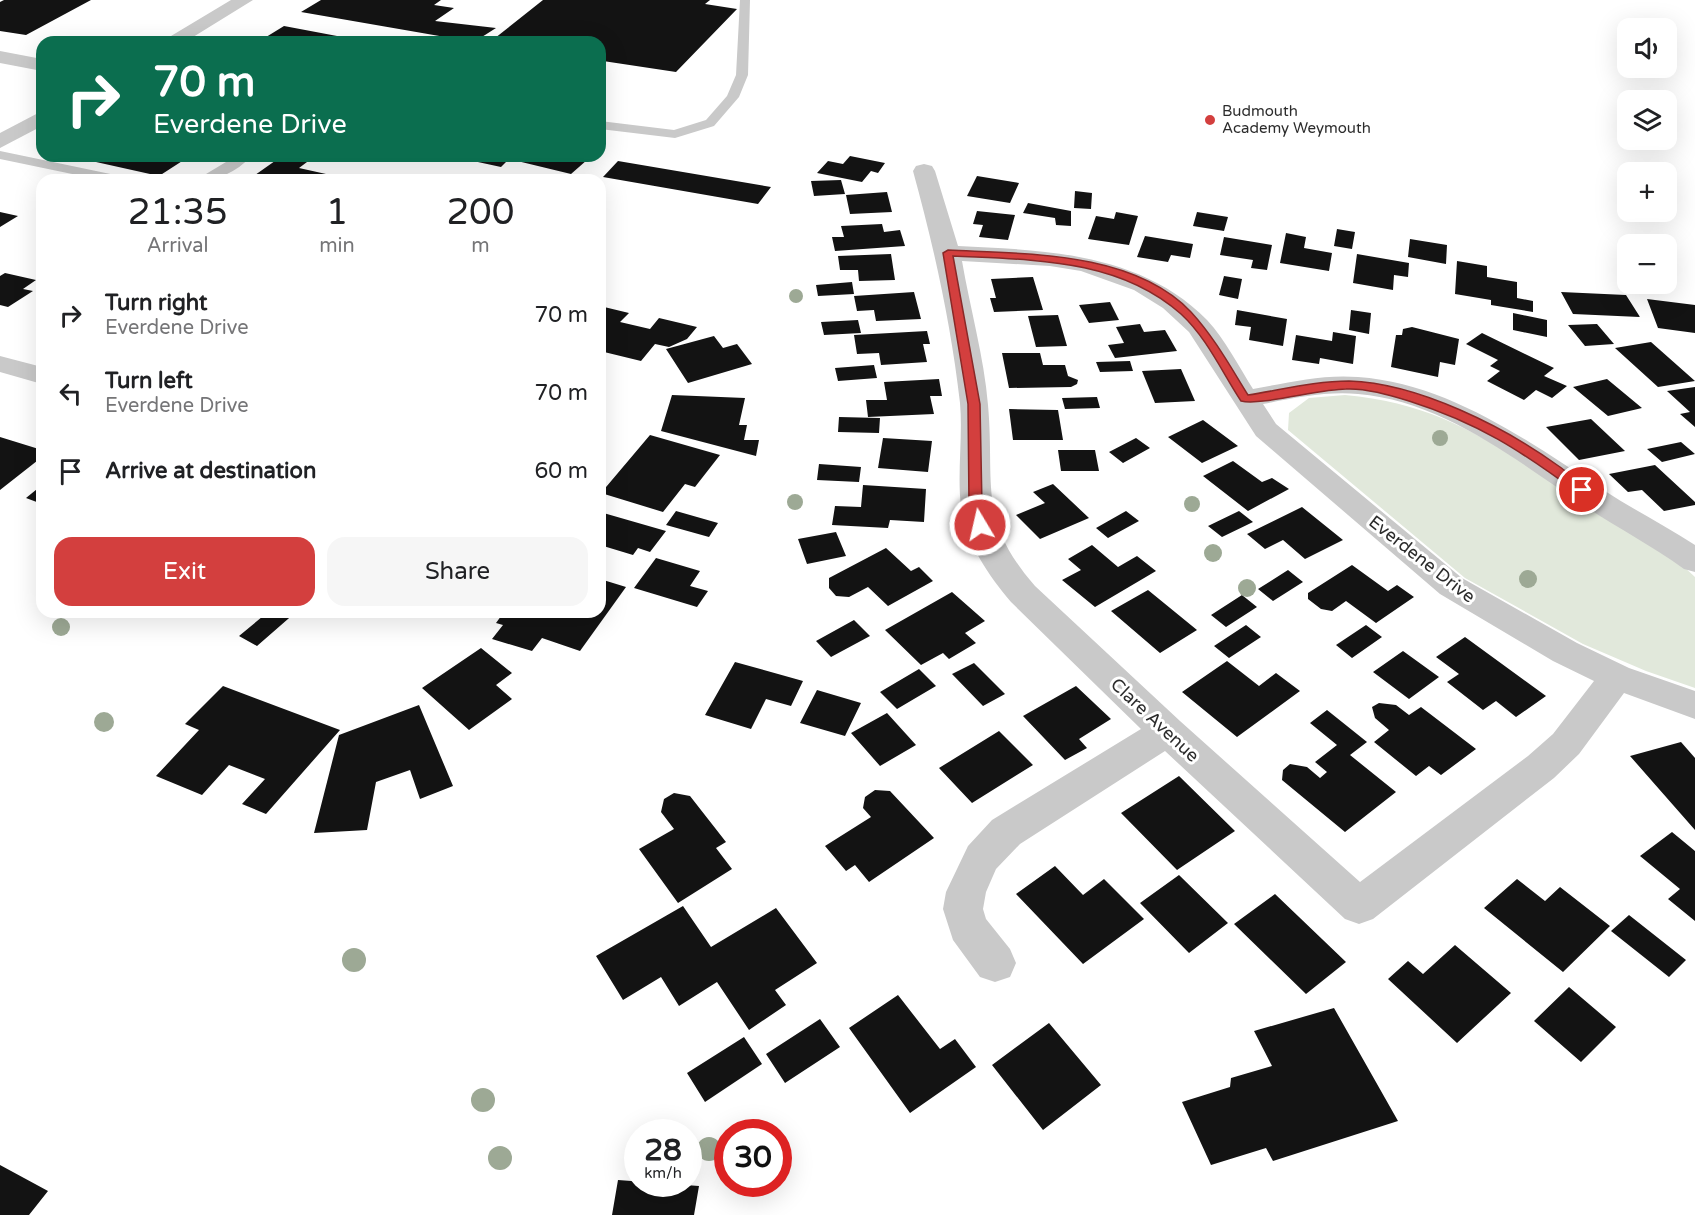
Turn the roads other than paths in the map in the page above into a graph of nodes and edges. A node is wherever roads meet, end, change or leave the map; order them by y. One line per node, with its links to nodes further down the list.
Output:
1 (244, 0): 3 (street)
2 (745, 0): 7 (lane)
3 (181, 36)
4 (0, 57): 5 (street)
5 (36, 64)
6 (36, 121): 8 (street)
7 (606, 126)
8 (0, 142)
9 (0, 155): 12 (lane)
10 (236, 162): 13 (lane)
11 (924, 171): 14 (street, Clare Avenue)
12 (91, 174)
13 (219, 174)
14 (948, 253): 17 (street, Everdene Drive); 21 (street, Clare Avenue)
15 (0, 364): 16 (street)
16 (36, 374)
17 (1245, 399): 18 (street); 19 (street, Everdene Drive)
18 (1695, 561)
19 (1617, 677): 20 (street, Everdene Drive); 21 (street, Clare Avenue)
20 (1695, 705)
21 (1167, 731): 22 (street)
22 (994, 963)

